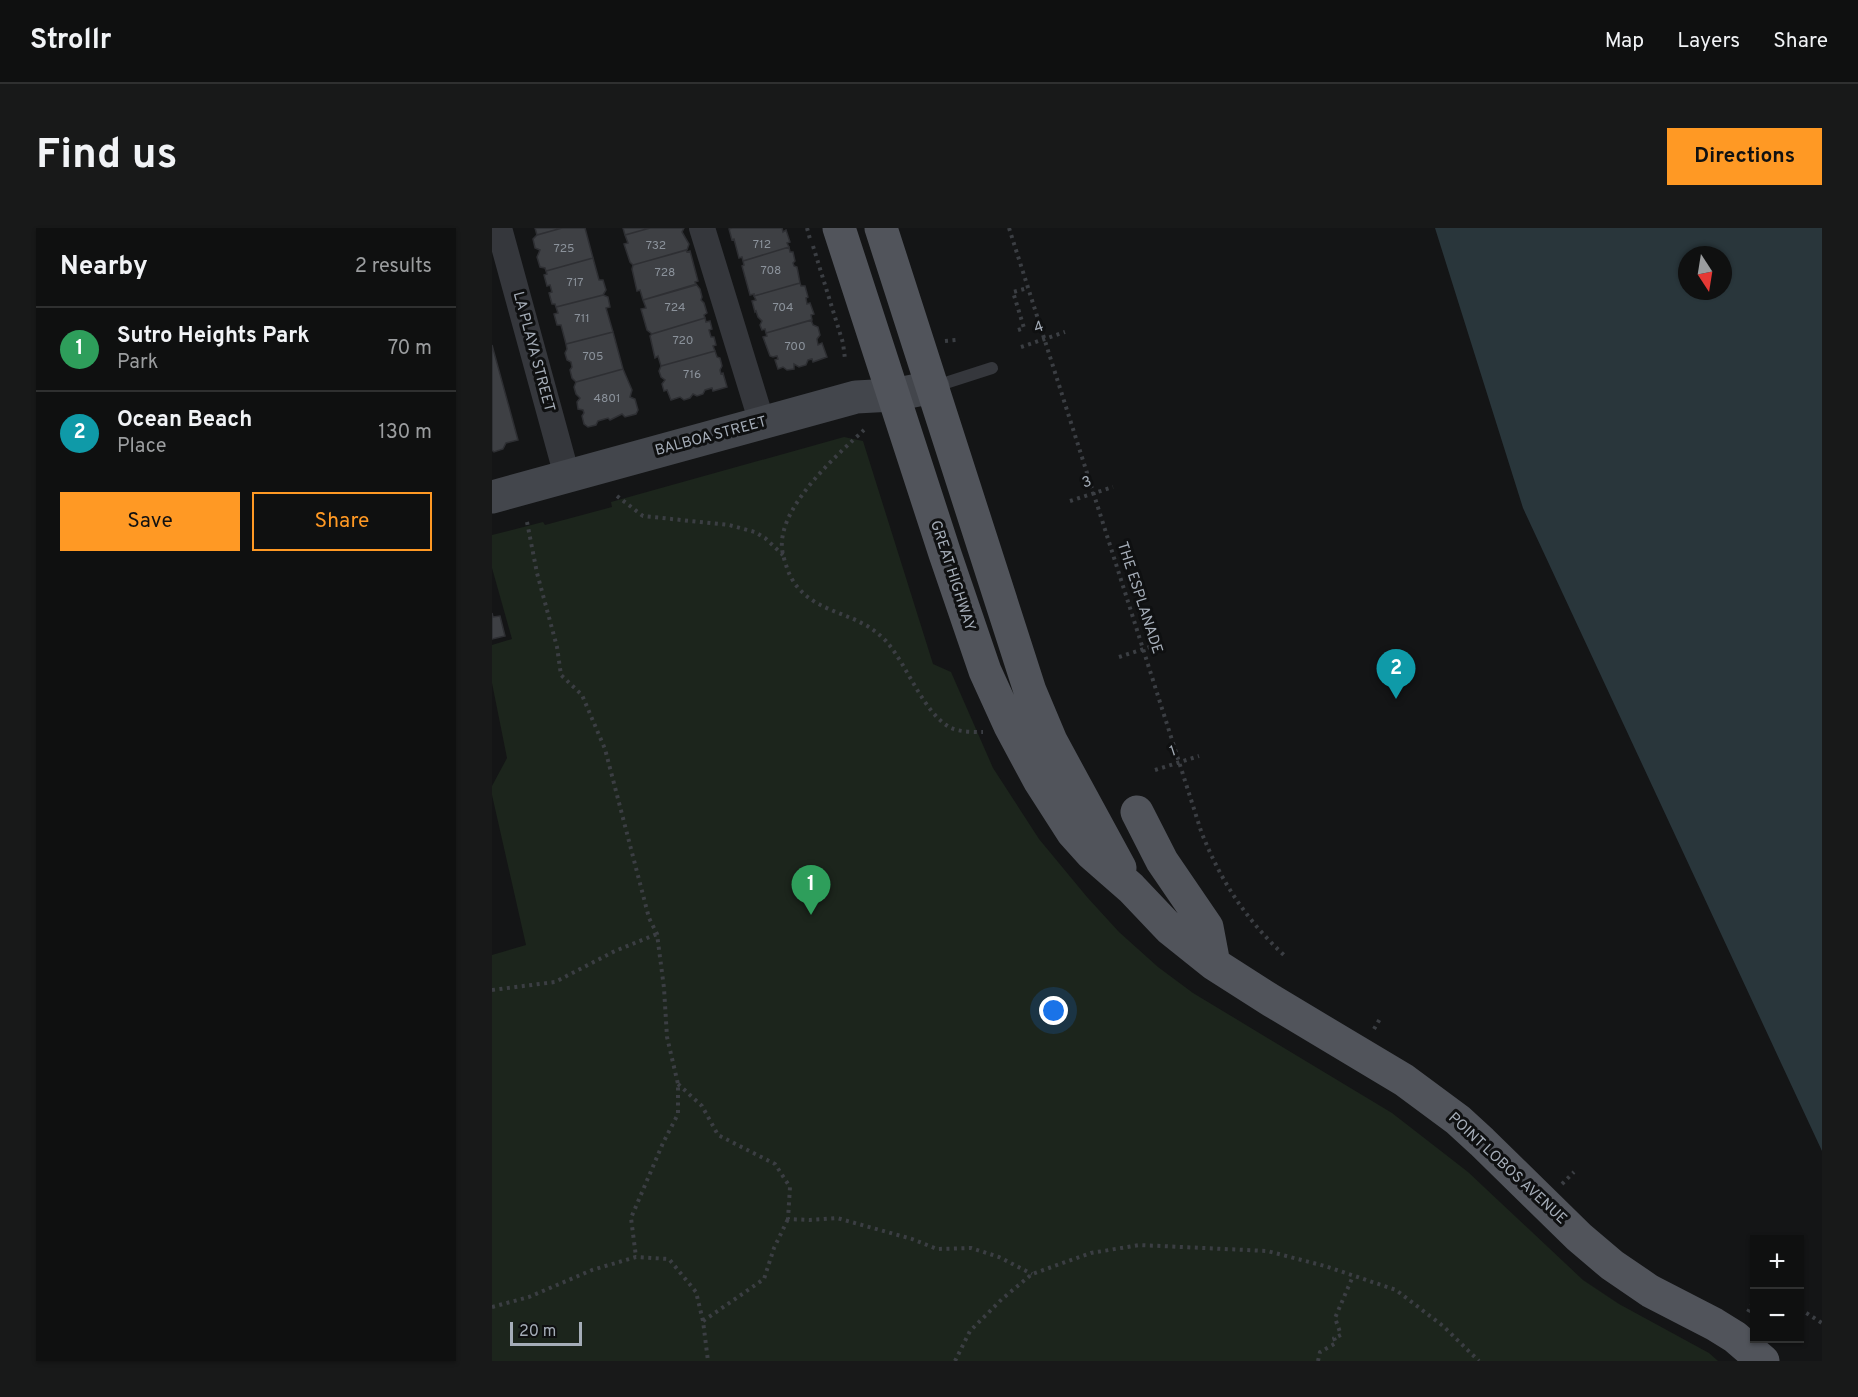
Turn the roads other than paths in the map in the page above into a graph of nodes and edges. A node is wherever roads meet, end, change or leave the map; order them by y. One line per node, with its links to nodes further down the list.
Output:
1 (499, 228): 9 (street, LA PLAYA STREET)
2 (702, 228): 8 (street)
3 (839, 228): 7 (main road, GREAT HIGHWAY)
4 (881, 228): 6 (main road, GREAT HIGHWAY)
5 (992, 368): 6 (lane)
6 (933, 387): 7 (street, BALBOA STREET); 12 (main road, GREAT HIGHWAY)
7 (893, 395): 8 (street, BALBOA STREET); 12 (main road, GREAT HIGHWAY)
8 (762, 423): 9 (street, BALBOA STREET)
9 (567, 476): 10 (street, BALBOA STREET)
10 (492, 497)
11 (1137, 812): 13 (main road)
12 (1131, 888): 13 (main road, GREAT HIGHWAY)
13 (1214, 964): 14 (main road, POINT LOBOS AVENUE)
14 (1763, 1361)

